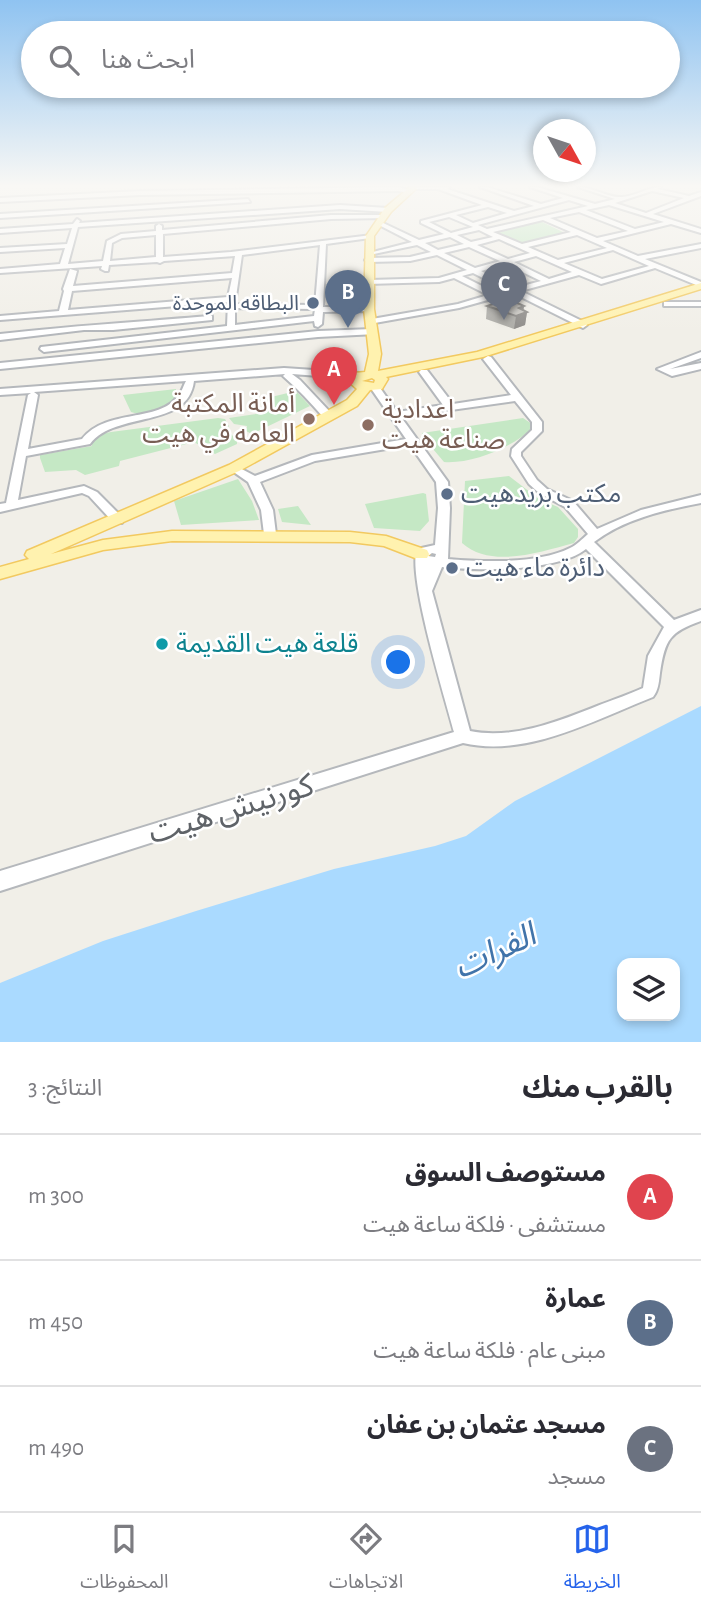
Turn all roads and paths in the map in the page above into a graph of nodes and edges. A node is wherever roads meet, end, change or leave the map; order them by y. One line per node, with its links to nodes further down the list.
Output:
1 (72, 236): 18 (street)
2 (138, 236): 32 (street)
3 (158, 236): 28 (street)
4 (309, 236): 15 (street)
5 (410, 236): 16 (street)
6 (448, 236): 16 (street)
7 (451, 236): 17 (street)
8 (497, 236): 12 (street)
9 (566, 236): 20 (street)
10 (583, 236): 14 (street)
11 (616, 236): 14 (street)
12 (500, 237): 17 (street); 20 (street)
13 (370, 238): 15 (street); 26 (main road)
14 (595, 241): 21 (street)
15 (322, 243): 25 (street); 52 (street)
16 (420, 243): 23 (street); 26 (street)
17 (469, 245): 23 (street); 29 (street)
18 (68, 246): 22 (street); 33 (street)
19 (701, 246): 27 (street)
20 (519, 247): 24 (street)
21 (613, 248): 27 (street); 30 (street)
22 (0, 250)
23 (438, 252): 26 (street); 34 (street)
24 (535, 254): 29 (street); 30 (street)
25 (239, 255): 28 (street); 32 (street); 38 (street)
26 (369, 257): 41 (main road)
27 (636, 258): 31 (street)
28 (160, 261): 32 (street)
29 (505, 262): 34 (street); 40 (street)
30 (556, 263): 36 (street)
31 (655, 266): 36 (street); 42 (street)
32 (105, 267): 33 (street); 35 (street)
33 (64, 268): 37 (street)
34 (474, 270): 39 (street); 44 (street)
35 (73, 271): 37 (street); 43 (street)
36 (577, 273): 40 (street)
37 (0, 274)
38 (236, 275): 43 (street); 46 (street)
39 (456, 276): 41 (street); 45 (street)
40 (548, 281): 44 (street)
41 (370, 282): 49 (main road)
42 (701, 287): 47 (main road); 50 (main road)
43 (67, 289): 53 (street)
44 (514, 291): 45 (street); 56 (street)
45 (495, 296): 58 (street)
46 (231, 302): 51 (street); 52 (street); 59 (street)
47 (667, 304): 48 (street); 50 (main road)
48 (701, 304)
49 (369, 309): 52 (street); 58 (main road)
50 (642, 309): 56 (main road); 65 (main road)
51 (86, 311): 53 (street); 57 (street)
52 (319, 312): 59 (street); 61 (street)
53 (63, 313): 54 (street)
54 (0, 318)
55 (209, 318): 57 (street)
56 (583, 325): 71 (main road)
57 (84, 327): 60 (street)
58 (373, 327): 61 (street); 71 (main road)
59 (231, 328): 63 (street)
60 (44, 333): 62 (street); 63 (street)
61 (318, 334): 66 (street)
62 (0, 337)
63 (44, 349): 66 (street)
64 (701, 355): 68 (street)
65 (488, 359): 69 (main road); 75 (street)
66 (42, 363): 67 (street)
67 (0, 366)
68 (701, 366)
69 (424, 373): 71 (main road); 77 (street)
70 (288, 376): 71 (street); 72 (street); 79 (street)
71 (370, 381): 73 (street); 78 (street); 79 (main road)
72 (191, 382): 74 (street); 81 (street)
73 (0, 392)
74 (33, 395): 76 (street); 81 (street)
75 (519, 397): 77 (street); 90 (street)
76 (0, 398)
77 (450, 407): 78 (street)
78 (395, 415): 80 (street)
79 (328, 416): 82 (main road)
80 (413, 441): 83 (street); 86 (street)
81 (21, 454): 85 (street)
82 (234, 468): 83 (street); 87 (main road)
83 (255, 481): 88 (street)
84 (701, 499): 90 (street)
85 (5, 507): 87 (street)
86 (443, 516): 92 (street); 93 (street)
87 (123, 518): 89 (main road); 91 (main road)
88 (270, 534): 89 (main road); 92 (main road)
89 (140, 538): 91 (main road)
90 (591, 538): 93 (street); 97 (street)
91 (82, 542): 94 (main road)
92 (423, 553): 93 (street); 95 (street)
93 (440, 555): 95 (street)
94 (0, 571)
95 (425, 591): 98 (street)
96 (701, 615): 97 (street)
97 (672, 626): 98 (street)
98 (463, 736): 99 (street, كورنيش هيت)
99 (0, 881)

